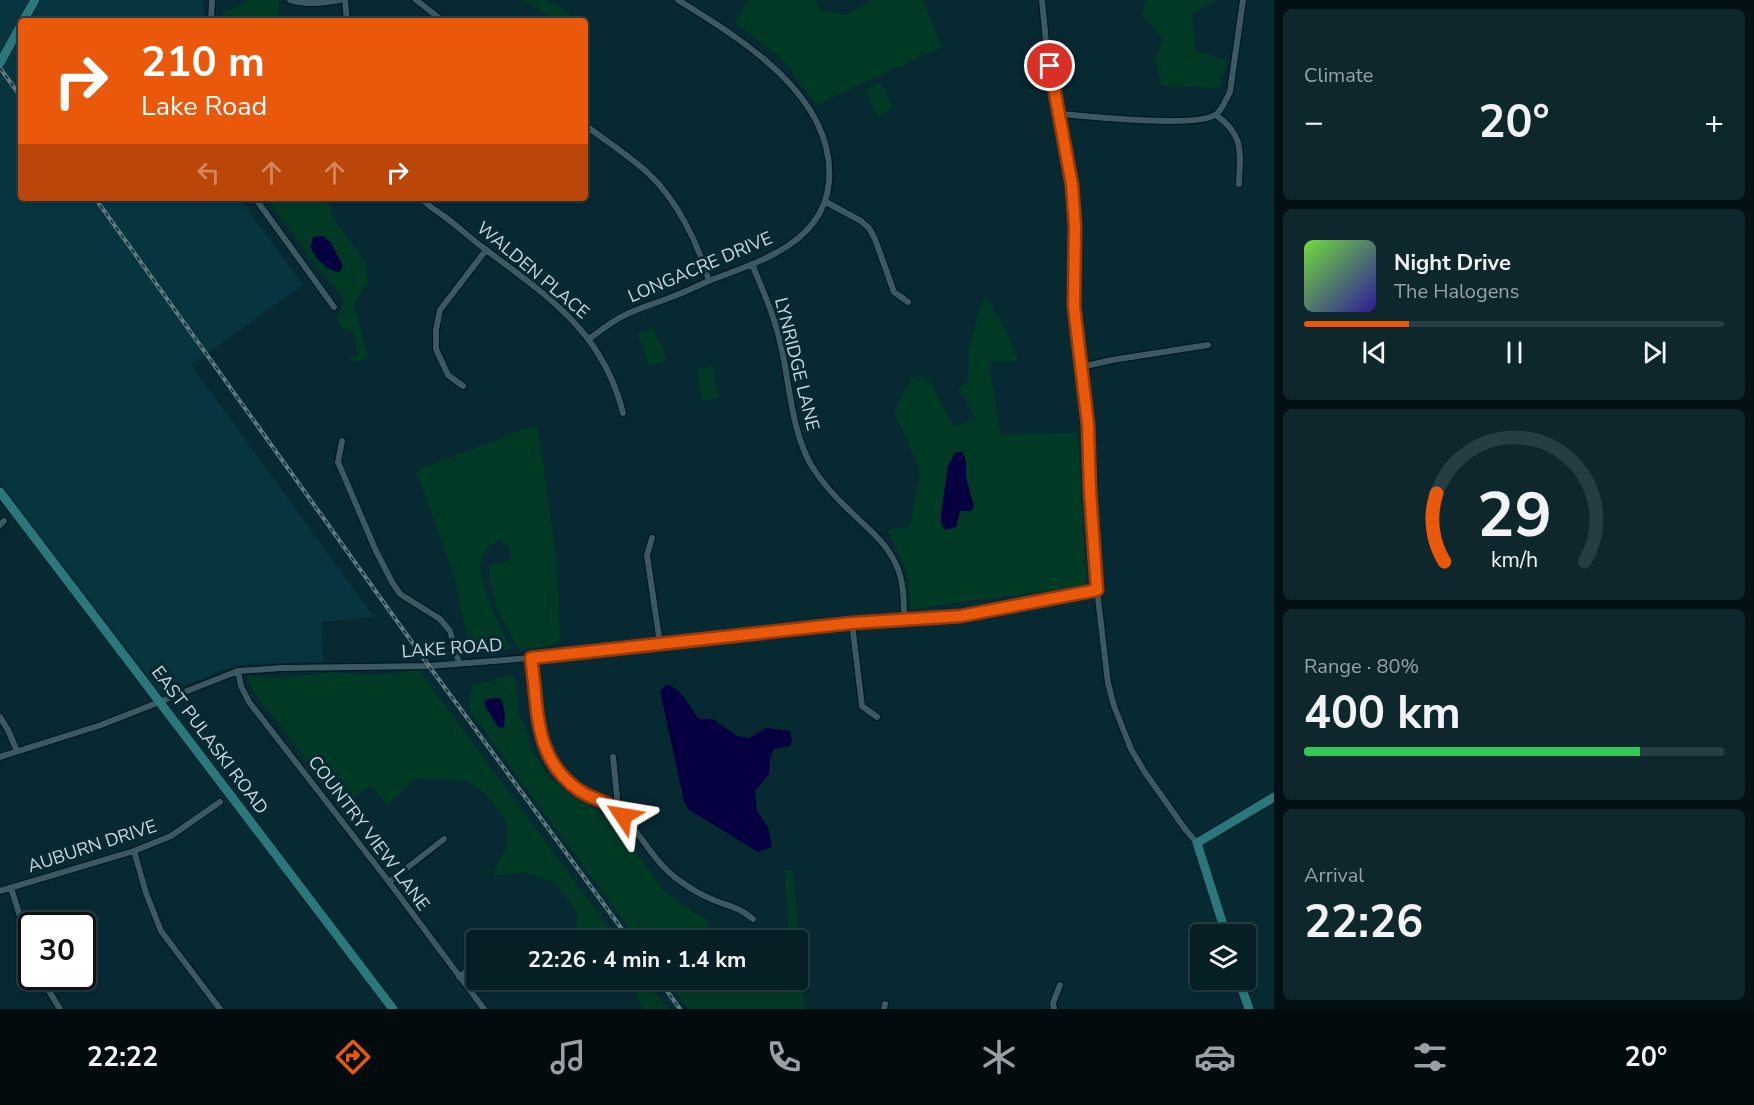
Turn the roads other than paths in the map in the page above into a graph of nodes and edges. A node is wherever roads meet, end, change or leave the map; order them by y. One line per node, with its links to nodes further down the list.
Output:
1 (35, 0): 10 (main road)
2 (212, 0): 11 (street)
3 (290, 0): 4 (street)
4 (340, 0)
5 (345, 0): 12 (street)
6 (416, 0): 13 (street)
7 (678, 0): 22 (street, LONGACRE DRIVE)
8 (1042, 0): 16 (street)
9 (1243, 0): 17 (street)
10 (25, 18)
11 (211, 18)
12 (347, 18)
13 (439, 18)
14 (18, 30): 15 (main road)
15 (0, 63)
16 (1059, 114): 17 (street); 30 (street)
17 (1216, 115): 19 (street)
18 (588, 127): 25 (street)
19 (1239, 184)
20 (257, 201): 27 (street)
21 (424, 201): 23 (street, WALDEN PLACE)
22 (826, 202): 24 (street, LONGACRE DRIVE); 26 (street)
23 (486, 250): 28 (street, WALDEN PLACE); 31 (street)
24 (752, 264): 25 (street, LONGACRE DRIVE); 37 (street, LYNRIDGE LANE)
25 (709, 281): 28 (street, LONGACRE DRIVE)
26 (908, 302)
27 (334, 307)
28 (589, 339): 32 (street, WALDEN PLACE)
29 (1208, 345): 30 (street)
30 (1081, 367): 36 (street)
31 (463, 386)
32 (623, 412)
33 (342, 441): 41 (street)
34 (0, 492): 43 (main road, EAST PULASKI ROAD)
35 (652, 538): 39 (street)
36 (1097, 590): 37 (street, LAKE ROAD); 53 (street)
37 (904, 619): 38 (street, LAKE ROAD)
38 (852, 623): 39 (street, LAKE ROAD); 45 (street)
39 (660, 644): 40 (street, LAKE ROAD)
40 (531, 658): 41 (street, LAKE ROAD); 51 (street)
41 (459, 663): 42 (street, LAKE ROAD)
42 (238, 671): 43 (street, LAKE ROAD); 55 (street, COUNTRY VIEW LANE)
43 (159, 701): 46 (street, LAKE ROAD); 68 (main road, EAST PULASKI ROAD)
44 (0, 717): 46 (street)
45 (877, 717)
46 (17, 751): 47 (street, LAKE ROAD)
47 (0, 757)
48 (613, 757): 51 (street)
49 (1274, 797): 53 (main road)
50 (220, 802): 54 (street, AUBURN DRIVE)
51 (613, 807): 59 (street)
52 (444, 839): 55 (street)
53 (1197, 843): 60 (main road)
54 (134, 851): 56 (street, AUBURN DRIVE); 67 (street)
55 (389, 882): 62 (street, COUNTRY VIEW LANE)
56 (11, 888): 57 (street, AUBURN DRIVE); 58 (street)
57 (0, 891)
58 (19, 912)
59 (753, 919)
60 (1223, 924)
61 (466, 972): 62 (street)
62 (459, 977): 69 (street, COUNTRY VIEW LANE)
63 (1060, 985): 70 (street)
64 (48, 990): 66 (street)
65 (1242, 990): 71 (main road)
66 (60, 1009)
67 (220, 1009)
68 (393, 1009)
69 (484, 1009)
70 (1054, 1009)
71 (1249, 1009)

